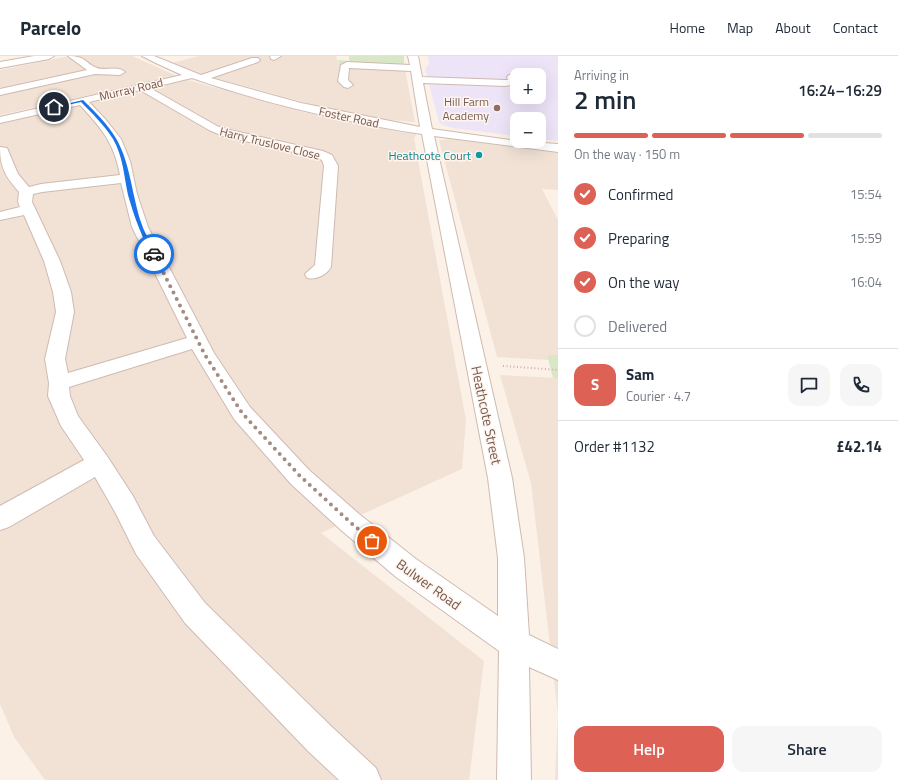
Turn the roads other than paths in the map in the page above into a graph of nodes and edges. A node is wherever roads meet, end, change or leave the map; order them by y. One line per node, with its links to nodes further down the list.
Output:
1 (49, 56): 6 (street)
2 (73, 56): 8 (street)
3 (168, 56): 4 (street)
4 (150, 58): 10 (street, Foster Road)
5 (255, 60): 10 (street, Murray Road)
6 (0, 65)
7 (415, 68): 11 (street); 12 (street); 17 (street, Heathcote Street)
8 (95, 71): 9 (street); 14 (street)
9 (120, 72)
10 (197, 77): 13 (street, Murray Road); 17 (street, Foster Road)
11 (510, 83)
12 (348, 85)
13 (141, 87): 15 (street, Murray Road); 24 (street, Harry Truslove Close)
14 (0, 92)
15 (82, 101): 16 (street, Murray Road); 20 (street, Bulwer Road)
16 (0, 120)
17 (427, 131): 18 (street, Foster Road); 29 (street, Heathcote Street)
18 (558, 148)
19 (0, 151): 21 (street)
20 (127, 178): 21 (street); 25 (street, Bulwer Road)
21 (26, 192): 22 (street)
22 (29, 210): 23 (street); 26 (street)
23 (0, 216)
24 (313, 274)
25 (198, 341): 26 (street); 29 (street, Bulwer Road)
26 (59, 383): 27 (street)
27 (99, 463): 28 (street); 31 (street)
28 (0, 519)
29 (514, 644): 30 (street, Bulwer Road); 32 (street, Heathcote Street)
30 (558, 665)
31 (364, 780)
32 (514, 780)

